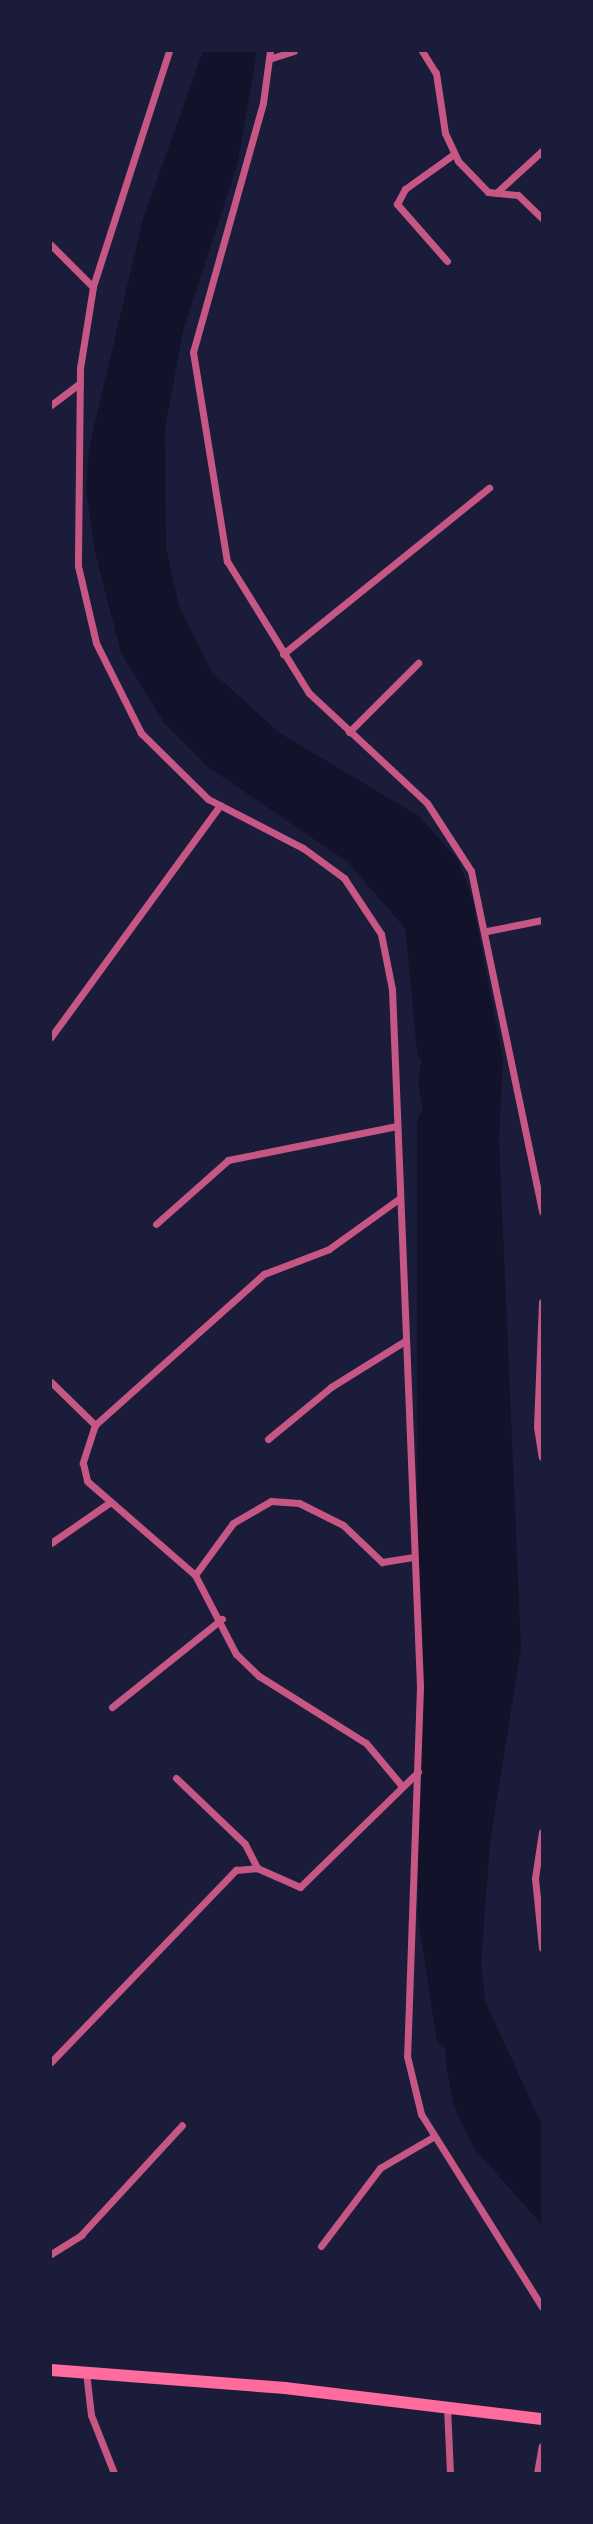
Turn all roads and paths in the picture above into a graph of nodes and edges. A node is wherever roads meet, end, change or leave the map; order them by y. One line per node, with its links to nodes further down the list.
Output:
1 (169, 51): 11 (street)
2 (294, 51): 4 (street)
3 (422, 51): 6 (street)
4 (269, 55): 15 (street)
5 (542, 151): 7 (street)
6 (454, 154): 7 (street); 10 (street)
7 (496, 193): 8 (street)
8 (542, 218)
9 (51, 245): 11 (street)
10 (447, 261)
11 (93, 288): 12 (street)
12 (80, 383): 13 (street); 18 (street)
13 (51, 405)
14 (489, 488): 15 (street)
15 (283, 654): 17 (street)
16 (418, 663): 17 (street)
17 (349, 732): 20 (street)
18 (220, 805): 21 (street); 22 (street)
19 (542, 920): 20 (street)
20 (487, 931): 24 (street)
21 (51, 1037)
22 (397, 1126): 23 (street); 25 (street)
23 (400, 1198): 27 (street); 29 (street)
24 (542, 1212)
25 (156, 1224)
26 (542, 1302): 31 (street)
27 (405, 1341): 30 (street); 34 (street)
28 (51, 1382): 29 (street)
29 (95, 1425): 32 (street)
30 (268, 1439)
31 (542, 1457)
32 (109, 1503): 33 (street); 35 (street)
33 (51, 1543)
34 (413, 1557): 35 (street); 38 (street)
35 (195, 1575): 36 (street)
36 (222, 1619): 37 (street); 40 (street)
37 (112, 1707)
38 (418, 1772): 40 (street); 46 (street)
39 (176, 1778): 42 (street)
40 (402, 1786): 42 (street)
41 (542, 1832): 43 (street)
42 (257, 1868): 44 (street)
43 (542, 1948)
44 (51, 2062)
45 (182, 2125): 48 (street)
46 (433, 2137): 47 (street); 49 (street)
47 (321, 2246)
48 (51, 2254)
49 (542, 2306)
50 (51, 2371): 51 (main road)
51 (86, 2371): 52 (main road); 55 (street)
52 (447, 2407): 53 (main road); 56 (street)
53 (542, 2419)
54 (542, 2446): 57 (street)
55 (114, 2473)
56 (450, 2473)
57 (537, 2473)

